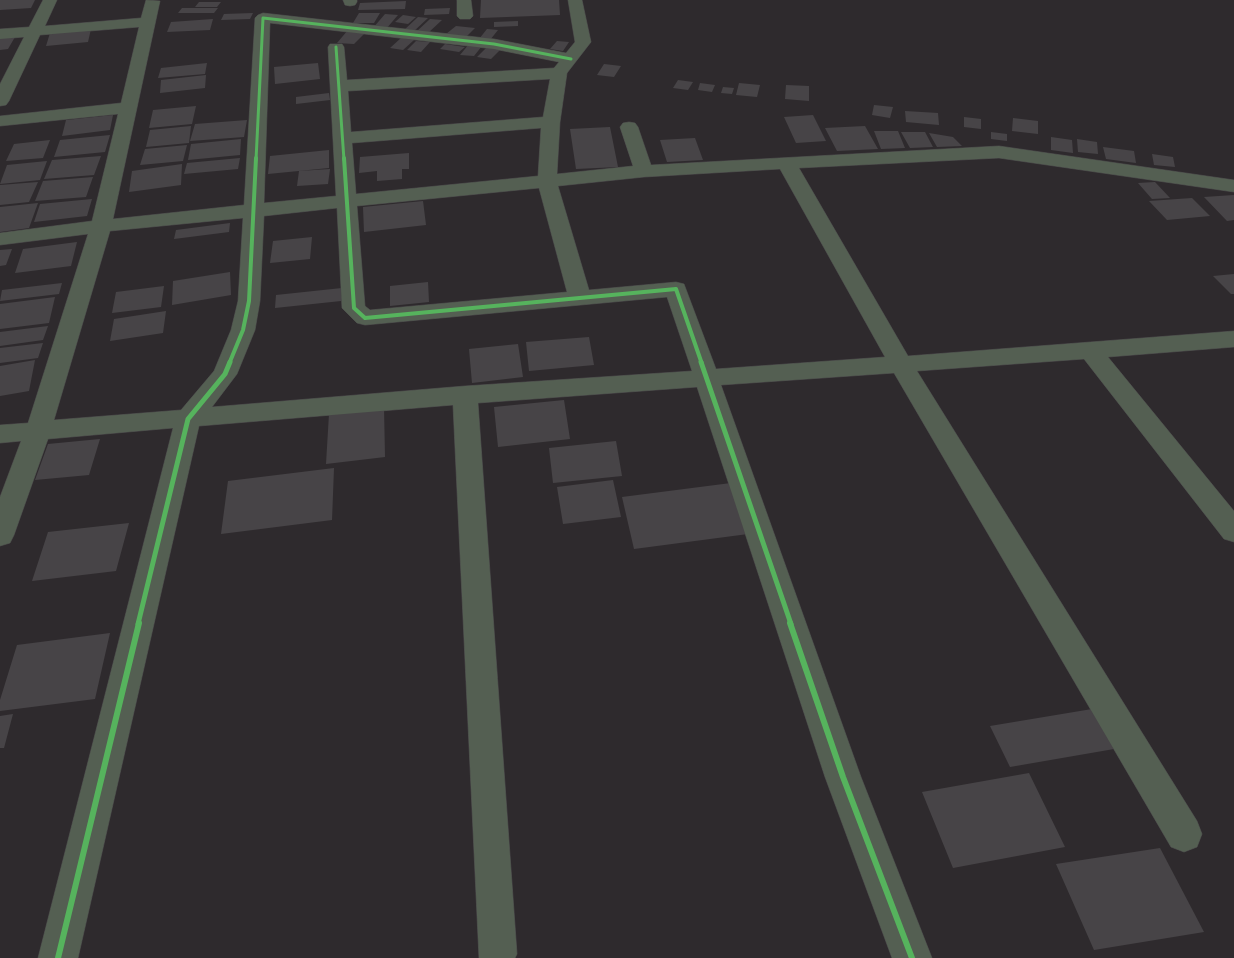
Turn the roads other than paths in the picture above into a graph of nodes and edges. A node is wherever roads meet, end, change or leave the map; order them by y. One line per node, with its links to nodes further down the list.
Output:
1 (50, 0): 7 (street)
2 (464, 0): 5 (street)
3 (575, 0): 10 (street)
4 (153, 1): 6 (street)
5 (464, 16)
6 (148, 22): 7 (street); 13 (street)
7 (35, 31): 8 (street); 12 (street)
8 (0, 34)
9 (336, 47): 11 (street)
10 (565, 66): 11 (street); 15 (street); 23 (street)
11 (339, 86): 17 (street)
12 (0, 101)
13 (129, 106): 14 (street); 24 (street)
14 (0, 121)
15 (551, 122): 17 (street); 20 (street)
16 (629, 127): 19 (street)
17 (343, 138): 22 (street)
18 (787, 164): 19 (street); 21 (street); 29 (street)
19 (644, 171): 20 (street)
20 (547, 180): 22 (street); 26 (street)
21 (1234, 186)
22 (347, 200): 23 (street); 26 (street)
23 (253, 210): 24 (street); 32 (street)
24 (101, 226): 25 (street); 33 (street)
25 (0, 239)
26 (580, 298): 30 (street)
27 (1234, 339): 28 (street)
28 (1090, 351): 29 (street); 35 (street)
29 (900, 363): 30 (street); 37 (street)
30 (706, 377): 31 (street); 40 (street)
31 (465, 395): 32 (street); 38 (street)
32 (188, 418): 33 (street); 39 (street)
33 (38, 431): 34 (street); 36 (street)
34 (0, 434)
35 (1234, 531)
36 (0, 535)
37 (1184, 834)
38 (498, 954)
39 (58, 958)
40 (912, 958)

